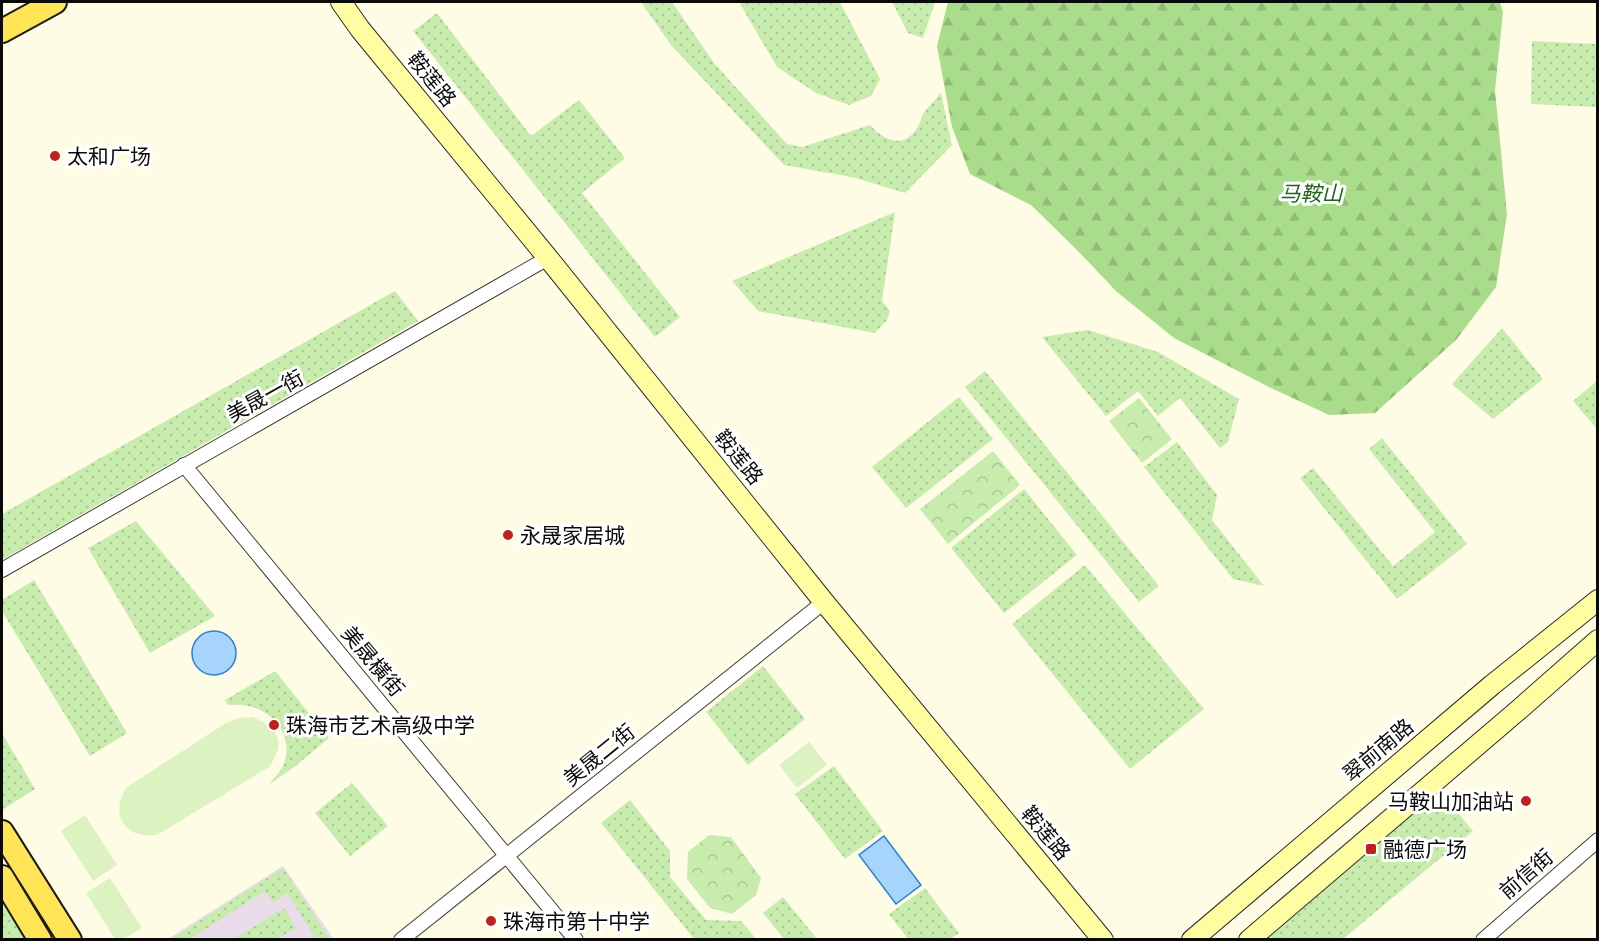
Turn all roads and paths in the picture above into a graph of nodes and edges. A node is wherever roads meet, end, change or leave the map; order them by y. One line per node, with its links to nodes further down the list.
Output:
1 (55, 2): 3 (main road)
2 (340, 2): 4 (street, 鞍莲路)
3 (2, 32)
4 (548, 258): 5 (street, 美晟一街); 8 (street, 鞍莲路)
5 (184, 465): 6 (street, 美晟一街); 12 (street, 美晟橫街)
6 (2, 570)
7 (1598, 600): 19 (street, 翠前南路)
8 (824, 602): 12 (street, 美晟二街); 18 (street, 鞍莲路)
9 (1598, 640): 20 (street)
10 (2, 832): 15 (main road)
11 (1598, 840): 21 (street, 前信街)
12 (507, 856): 16 (street, 美晟二街); 17 (street, 美晟橫街)
13 (2, 877): 14 (main road)
14 (40, 939)
15 (70, 939)
16 (401, 939)
17 (576, 939)
18 (1103, 939)
19 (1192, 939)
20 (1249, 939)
21 (1484, 939)

